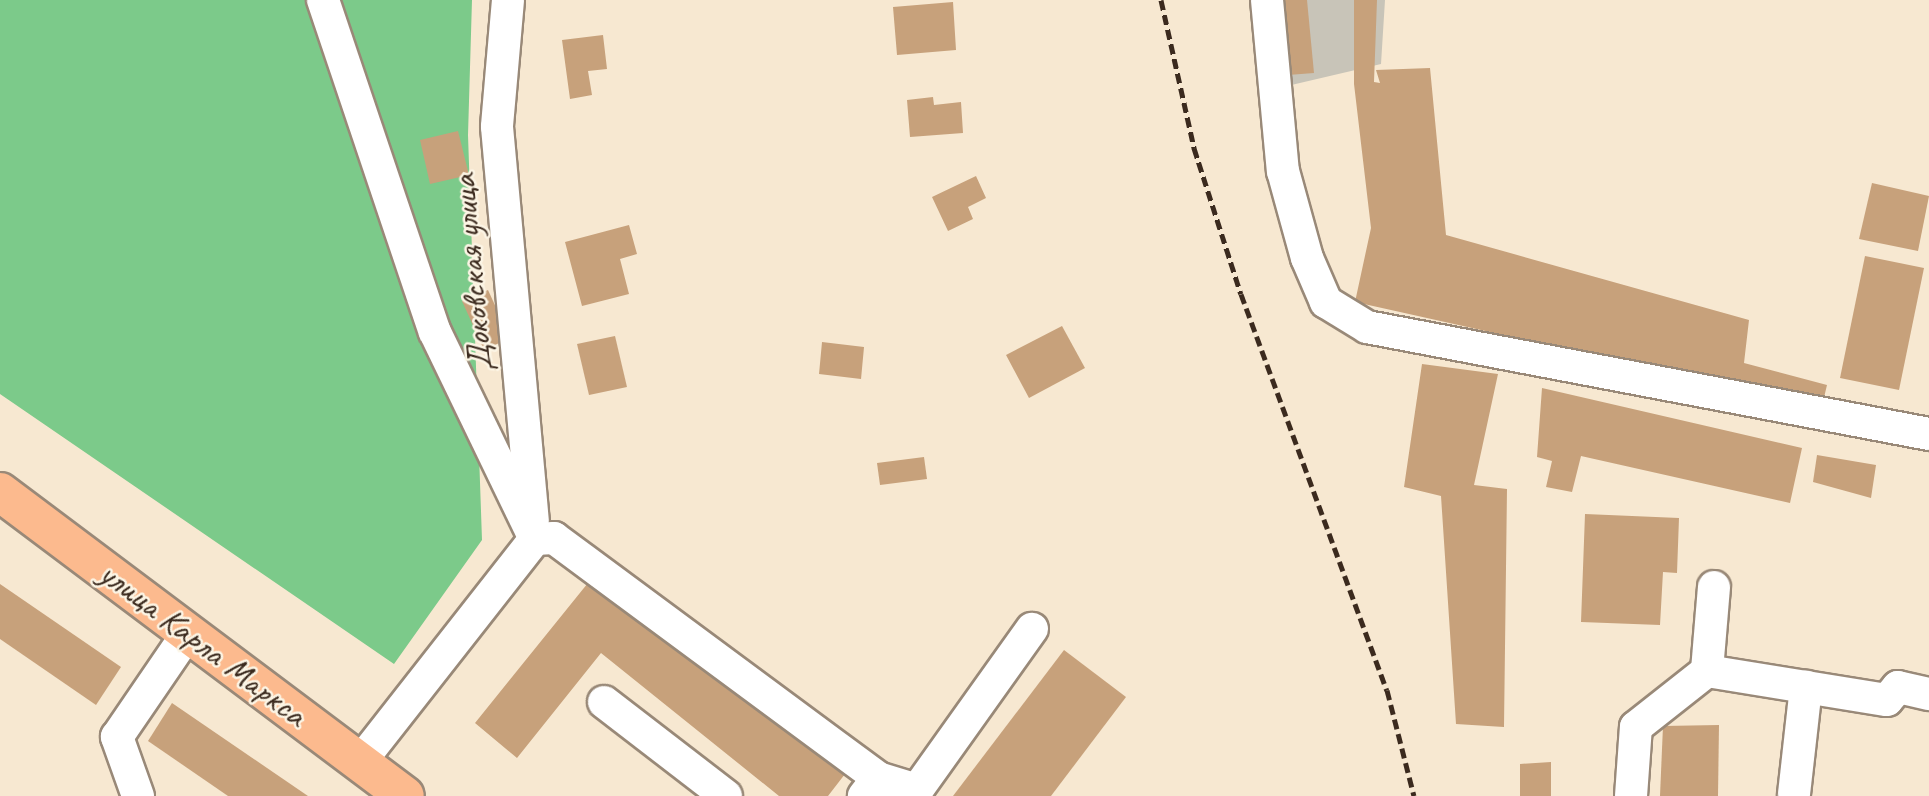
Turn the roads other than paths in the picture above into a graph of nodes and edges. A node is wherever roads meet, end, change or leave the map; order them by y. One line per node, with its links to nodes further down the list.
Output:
1 (323, 0): 6 (street)
2 (508, 0): 6 (street, Доковская улица)
3 (1267, 0): 4 (street)
4 (1927, 424)
5 (0, 492): 9 (main road, улица Карла Маркса)
6 (535, 539): 14 (street); 15 (street)
7 (1714, 587): 10 (street)
8 (1032, 629): 15 (street)
9 (188, 633): 14 (main road, улица Карла Маркса); 17 (street)
10 (1707, 671): 11 (street); 20 (street)
11 (1806, 687): 12 (street); 16 (street)
12 (1929, 694)
13 (604, 702): 19 (street)
14 (360, 762): 18 (main road, улица Карла Маркса)
15 (871, 787)
16 (1794, 794)
17 (138, 796)
18 (405, 796)
19 (726, 796)
20 (1631, 796)

